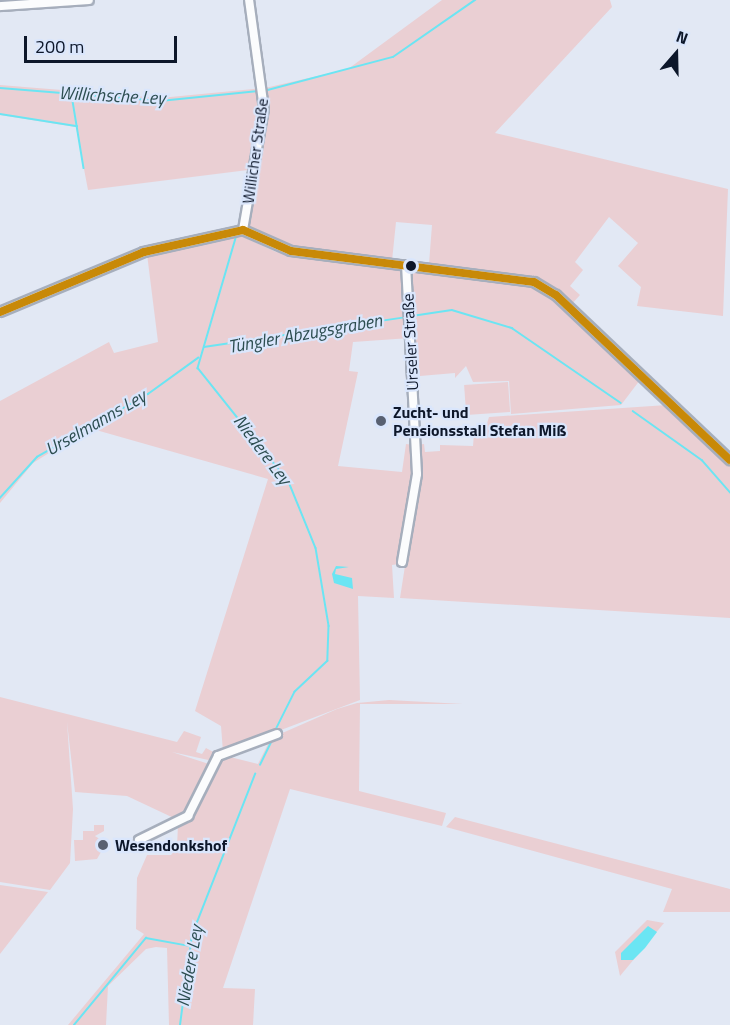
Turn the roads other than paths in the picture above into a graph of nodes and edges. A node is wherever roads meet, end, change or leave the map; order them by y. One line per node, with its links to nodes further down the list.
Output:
1 (89, 0): 3 (street)
2 (249, 0): 4 (street, Willicher Straße)
3 (0, 6)
4 (243, 230): 5 (street); 6 (street)
5 (406, 265): 7 (street); 8 (street, Urseler Straße)
6 (0, 312)
7 (730, 460)
8 (402, 562)
9 (277, 734): 10 (street)
10 (139, 840)

